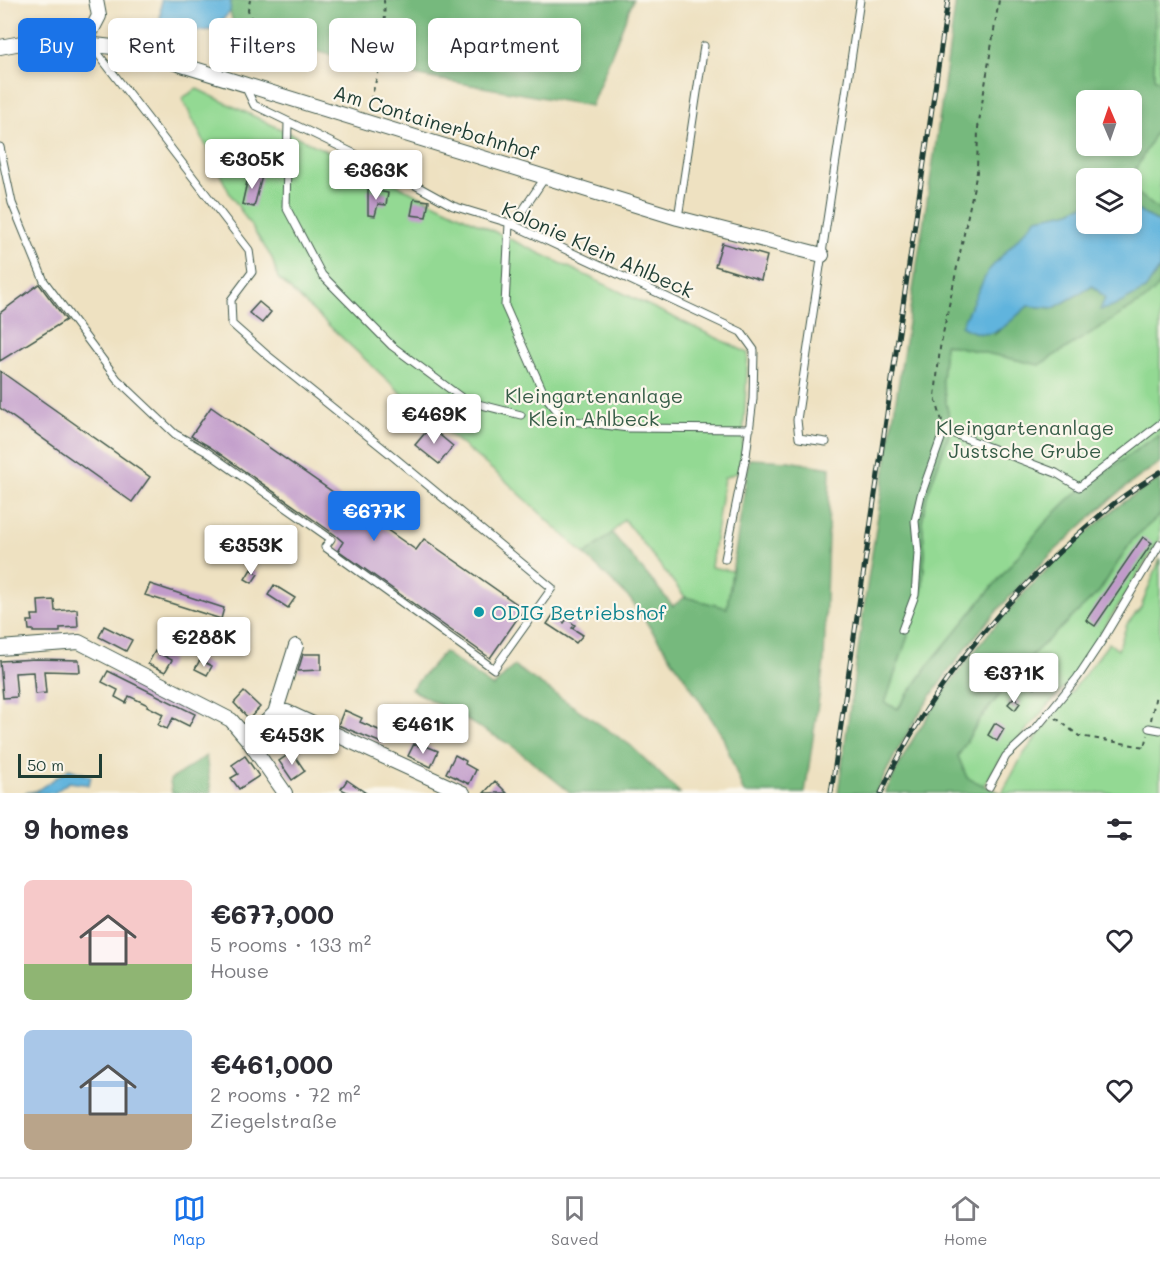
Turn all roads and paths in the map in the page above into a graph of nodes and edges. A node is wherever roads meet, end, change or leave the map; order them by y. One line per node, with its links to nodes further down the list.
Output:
1 (96, 0): 6 (street)
2 (250, 0): 12 (path)
3 (384, 0): 14 (path)
4 (860, 0): 20 (lane)
5 (999, 0): 24 (path)
6 (96, 28)
7 (18, 44): 10 (street, Am Containerbahnhof)
8 (96, 45): 12 (street, Am Containerbahnhof)
9 (704, 46): 18 (lane)
10 (0, 47)
11 (96, 50): 16 (lane)
12 (205, 72): 13 (street, Am Containerbahnhof)
13 (244, 84): 14 (street, Am Containerbahnhof); 15 (lane, Kolonie Klein Ahlbeck)
14 (365, 121): 17 (street, Am Containerbahnhof)
15 (288, 123): 19 (lane, Kolonie Klein Ahlbeck); 21 (lane)
16 (0, 147)
17 (546, 176): 18 (street, Am Containerbahnhof); 19 (lane)
18 (678, 218): 20 (street, Am Containerbahnhof)
19 (511, 224): 23 (lane, Kolonie Klein Ahlbeck); 23 (lane)
20 (822, 255): 25 (lane)
21 (521, 415)
22 (1160, 424): 24 (lane)
23 (750, 429): 27 (lane, Kolonie Klein Ahlbeck)
24 (944, 430): 28 (lane)
25 (826, 442)
26 (1160, 544): 31 (lane)
27 (725, 559)
28 (902, 630)
29 (296, 646): 32 (street)
30 (0, 648): 35 (street)
31 (1049, 712): 36 (path); 37 (lane)
32 (275, 713): 35 (street); 39 (street)
33 (1149, 728): 34 (lane)
34 (1160, 730)
35 (248, 740): 38 (street)
36 (1145, 747)
37 (988, 787)
38 (285, 793)
39 (464, 793)

